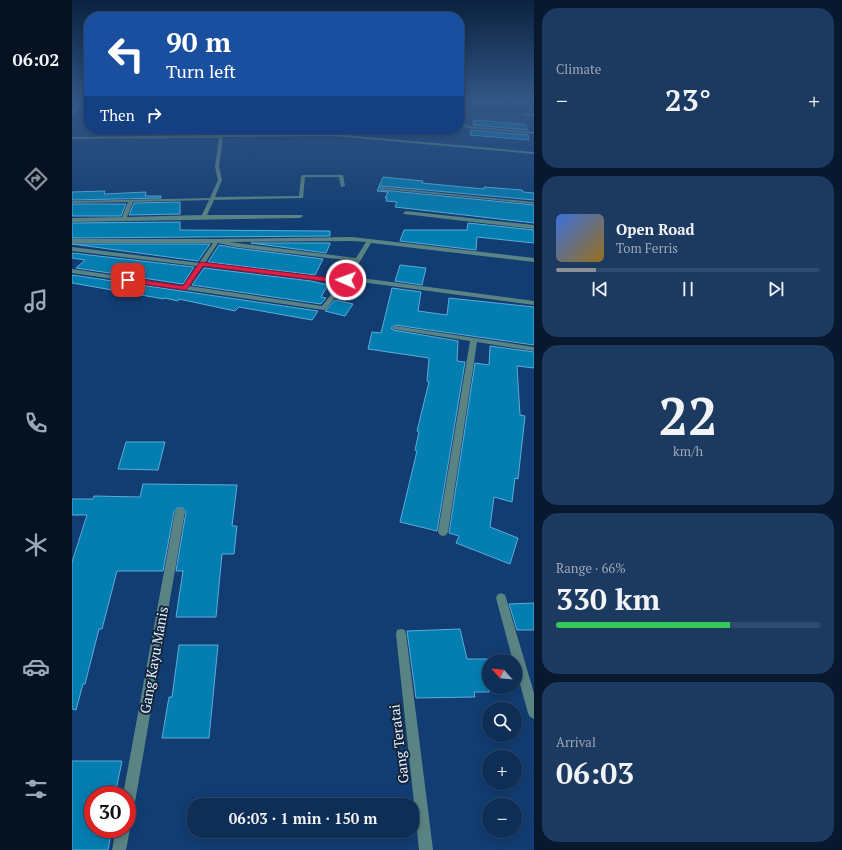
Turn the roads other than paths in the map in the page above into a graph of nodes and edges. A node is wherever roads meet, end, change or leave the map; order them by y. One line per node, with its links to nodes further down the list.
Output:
1 (220, 141): 6 (street)
2 (405, 141): 3 (street)
3 (534, 152)
4 (343, 186): 6 (street)
5 (384, 188): 9 (street)
6 (211, 199): 7 (street); 12 (street)
7 (131, 201): 8 (street); 13 (street)
8 (72, 202)
9 (534, 203)
10 (406, 213): 15 (street)
11 (300, 216): 12 (street)
12 (204, 217): 13 (street)
13 (124, 219): 14 (street)
14 (72, 220)
15 (534, 227)
16 (72, 241): 17 (street)
17 (217, 241): 18 (street); 20 (street); 22 (street)
18 (369, 241): 20 (street); 21 (street)
19 (72, 249): 22 (street)
20 (358, 260): 24 (street)
21 (534, 260)
22 (201, 264): 24 (street); 25 (street)
23 (72, 272): 25 (street)
24 (346, 280): 25 (street); 26 (street)
25 (185, 288)
26 (534, 303)
27 (395, 328): 28 (street)
28 (474, 339): 29 (street); 31 (street)
29 (534, 349)
30 (180, 512): 35 (street, Gang Kayu Manis)
31 (443, 532)
32 (501, 598): 34 (street)
33 (401, 634): 38 (street, Gang Teratai)
34 (534, 712)
35 (131, 786)
36 (121, 838): 37 (street)
37 (119, 850)
38 (426, 850)

